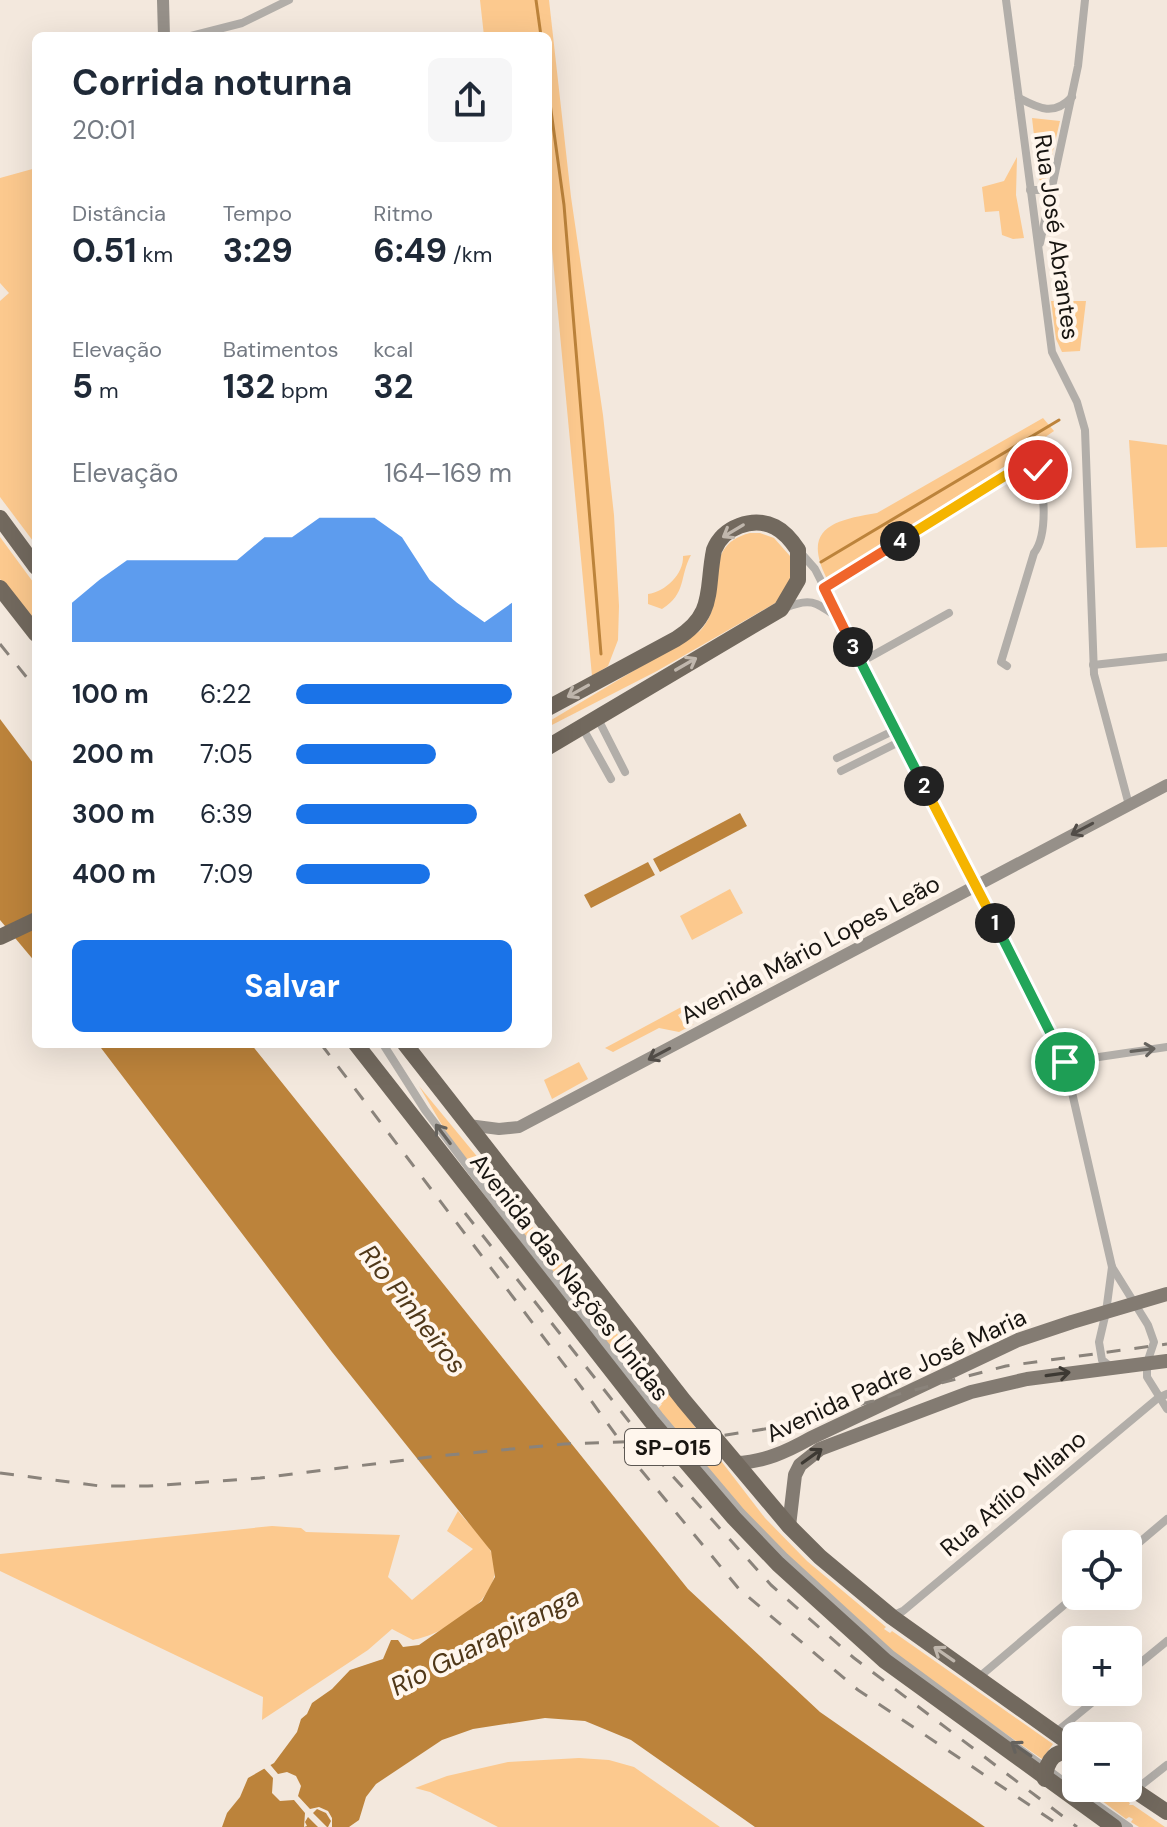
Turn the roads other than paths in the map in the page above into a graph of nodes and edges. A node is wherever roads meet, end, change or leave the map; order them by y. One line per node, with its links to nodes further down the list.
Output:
1 (163, 0): 5 (street)
2 (289, 0): 6 (street)
3 (1006, 0): 8 (street, Rua José Abrantes)
4 (1085, 0): 7 (street)
5 (164, 32)
6 (207, 32)
7 (1072, 96): 8 (street); 10 (street)
8 (1019, 98): 9 (street, Rua José Abrantes)
9 (1030, 190): 10 (street); 11 (street, Rua José Abrantes)
10 (1053, 190): 11 (street)
11 (1039, 246): 23 (street, Rua José Abrantes)
12 (0, 518): 14 (highway)
13 (798, 550): 16 (street); 17 (highway); 26 (highway, one-way to 26)
14 (32, 562)
15 (0, 588): 20 (highway)
16 (824, 588): 19 (street); 24 (street)
17 (781, 609): 19 (street); 25 (highway, one-way to 17)
18 (949, 613): 22 (street)
19 (838, 618): 22 (street)
20 (32, 629)
21 (1167, 657): 23 (street)
22 (861, 662): 29 (street)
23 (1093, 665): 38 (street, Rua José Abrantes)
24 (1007, 666)
25 (619, 704): 27 (highway); 30 (highway)
26 (552, 706)
27 (598, 719): 28 (highway); 35 (street)
28 (582, 727): 32 (highway); 36 (street)
29 (895, 730): 31 (street); 33 (street)
30 (552, 732)
31 (901, 741): 34 (street); 39 (street)
32 (552, 745)
33 (837, 758)
34 (841, 771)
35 (625, 772)
36 (611, 779)
37 (1167, 785): 38 (street, Avenida Mário Lopes Leão)
38 (1129, 805): 39 (street, Avenida Mário Lopes Leão, one-way to 39)
39 (975, 886): 46 (street); 47 (street, Avenida Mário Lopes Leão, one-way to 47)
40 (32, 922): 41 (highway)
41 (0, 937)
42 (1167, 1047): 46 (street, one-way to 42)
43 (386, 1048): 73 (street, one-way to 43)
44 (406, 1048): 47 (highway, Avenida das Nações Unidas / SP-015)
45 (360, 1049): 73 (highway, Avenida das Nações Unidas / SP-015)
46 (1065, 1062): 48 (street)
47 (468, 1125): 59 (highway, Avenida das Nações Unidas / SP-015)
48 (1112, 1267): 50 (street); 51 (street)
49 (1167, 1294): 50 (main road, Avenida Padre José Maria)
50 (1133, 1304): 51 (main road, Avenida Padre José Maria); 53 (street)
51 (1106, 1312): 54 (main road, Avenida Padre José Maria); 55 (street)
52 (1167, 1361): 53 (main road, Avenida Padre José Maria)
53 (1147, 1363): 55 (main road, Avenida Padre José Maria); 57 (street)
54 (961, 1366): 56 (main road); 59 (main road, Avenida Padre José Maria)
55 (1111, 1368): 56 (main road, Avenida Padre José Maria, one-way to 55)
56 (971, 1392): 61 (main road, Avenida Padre José Maria, one-way to 56)
57 (1162, 1396): 58 (street); 64 (street, Rua Atílio Milano)
58 (1167, 1409)
59 (735, 1463): 61 (highway, Avenida das Nações Unidas / SP-015)
60 (1167, 1519): 62 (street)
61 (789, 1526): 64 (highway, Avenida das Nações Unidas / SP-015)
62 (1142, 1540)
63 (1062, 1607): 67 (street)
64 (892, 1617): 67 (highway, Avenida das Nações Unidas / SP-015, one-way to 64)
65 (1167, 1641): 66 (street)
66 (1142, 1662)
67 (978, 1678): 69 (highway, Avenida das Nações Unidas / SP-015)
68 (1088, 1706): 69 (street)
69 (1055, 1733): 70 (highway, Avenida das Nações Unidas / SP-015)
70 (1062, 1739)
71 (1062, 1753): 73 (highway)
72 (1167, 1765): 74 (street)
73 (1046, 1773): 77 (highway, Avenida das Nações Unidas / SP-015); 78 (street)
74 (1142, 1781)
75 (1142, 1795): 76 (highway)
76 (1167, 1812)
77 (1114, 1827)
78 (1129, 1827)

